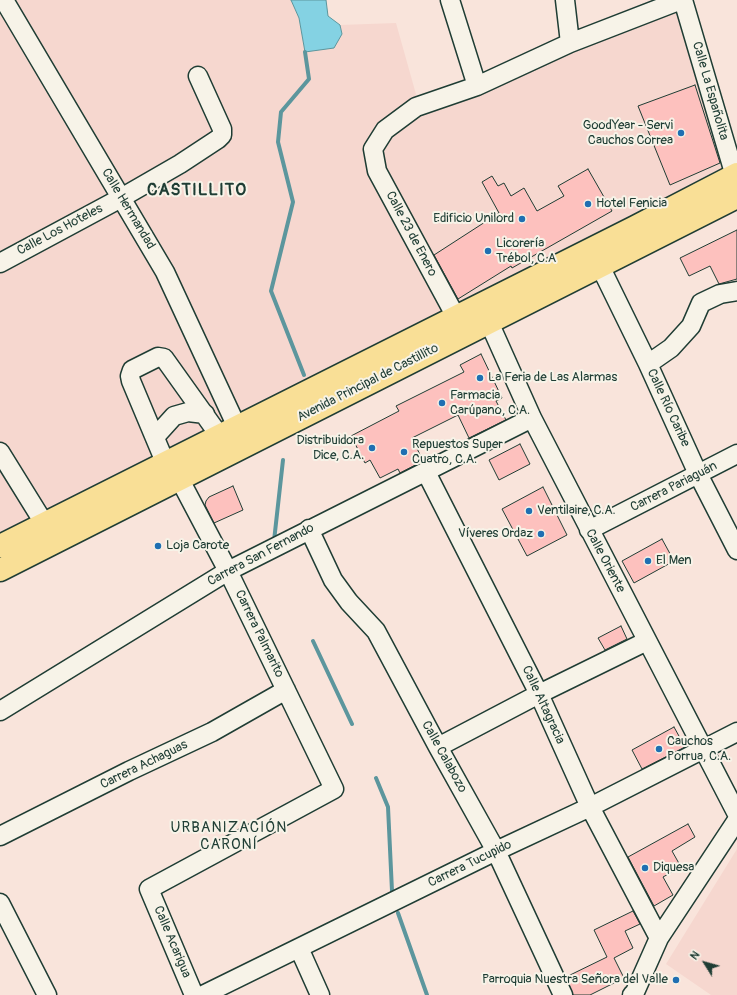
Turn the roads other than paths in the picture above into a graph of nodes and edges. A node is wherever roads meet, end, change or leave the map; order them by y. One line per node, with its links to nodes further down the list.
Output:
1 (4, 0): 5 (street, Calle Hermandad)
2 (450, 0): 8 (street)
3 (565, 0): 6 (street)
4 (682, 0): 6 (street); 9 (street, Calle La Españolita)
5 (7, 20): 11 (street, Calle Hermandad)
6 (570, 43): 8 (street)
7 (198, 76): 11 (street, Calle Los Hoteles)
8 (477, 86): 16 (street, Calle 23 de Enero)
9 (736, 177): 15 (main road, Avenida Principal de Castillito)
10 (737, 197): 13 (main road, Avenida Principal de Castillito)
11 (121, 198): 12 (street, Calle Los Hoteles); 20 (street, Calle Hermandad)
12 (0, 263)
13 (600, 266): 15 (main road, Avenida Principal de Castillito); 17 (street, Calle Río Caribe)
14 (737, 291): 17 (street)
15 (485, 313): 16 (main road, Avenida Principal de Castillito); 19 (street, Calle Oriente); 27 (main road, Avenida Principal de Castillito)
16 (456, 317): 20 (main road, Avenida Principal de Castillito)
17 (648, 364): 26 (street, Calle Río Caribe)
18 (205, 414): 20 (street); 21 (street); 21 (street)
19 (532, 418): 25 (street, Carrera San Fernando); 30 (street, Calle Oriente)
20 (228, 431): 24 (main road, Avenida Principal de Castillito)
21 (155, 437): 24 (street)
22 (0, 452): 28 (street)
23 (737, 454): 26 (street, Carrera Pariaguán)
24 (165, 462): 28 (main road, Avenida Principal de Castillito)
25 (426, 472): 29 (street, Carrera San Fernando); 37 (street, Calle Altagracia)
26 (698, 474): 30 (street, Carrera Pariaguán); 32 (street, Calle Río Caribe)
27 (180, 480): 33 (main road, Avenida Principal de Castillito); 34 (street, Carrera Palmarito)
28 (44, 523): 31 (main road, Avenida Principal de Castillito)
29 (309, 529): 34 (street, Carrera San Fernando); 40 (street, Calle Calabozo)
30 (589, 530): 35 (street, Calle Oriente)
31 (0, 546)
32 (737, 550)
33 (0, 570)
34 (228, 571): 36 (street, Carrera Palmarito); 38 (street, Carrera San Fernando)
35 (648, 641): 37 (street); 41 (street, Calle Oriente)
36 (286, 690): 45 (street, Carrera Achaguas); 47 (street, Carrera Palmarito)
37 (539, 694): 40 (street); 42 (street, Calle Altagracia)
38 (0, 711)
39 (737, 732): 41 (street, Carrera Tucupido)
40 (438, 747): 46 (street, Calle Calabozo)
41 (703, 749): 42 (street, Carrera Tucupido); 43 (street, Calle Oriente)
42 (590, 807): 46 (street, Carrera Tucupido); 49 (street, Calle Altagracia)
43 (737, 814)
44 (737, 820): 49 (street)
45 (0, 836)
46 (496, 851): 50 (street, Carrera Tucupido); 56 (street, Calle Calabozo)
47 (149, 889): 53 (street, Calle Acarigua)
48 (0, 903): 52 (street)
49 (659, 938): 51 (street)
50 (300, 948): 54 (street, Carrera Tucupido); 55 (street)
51 (634, 994)
52 (47, 995)
53 (194, 995)
54 (203, 995)
55 (320, 995)
56 (563, 995)

